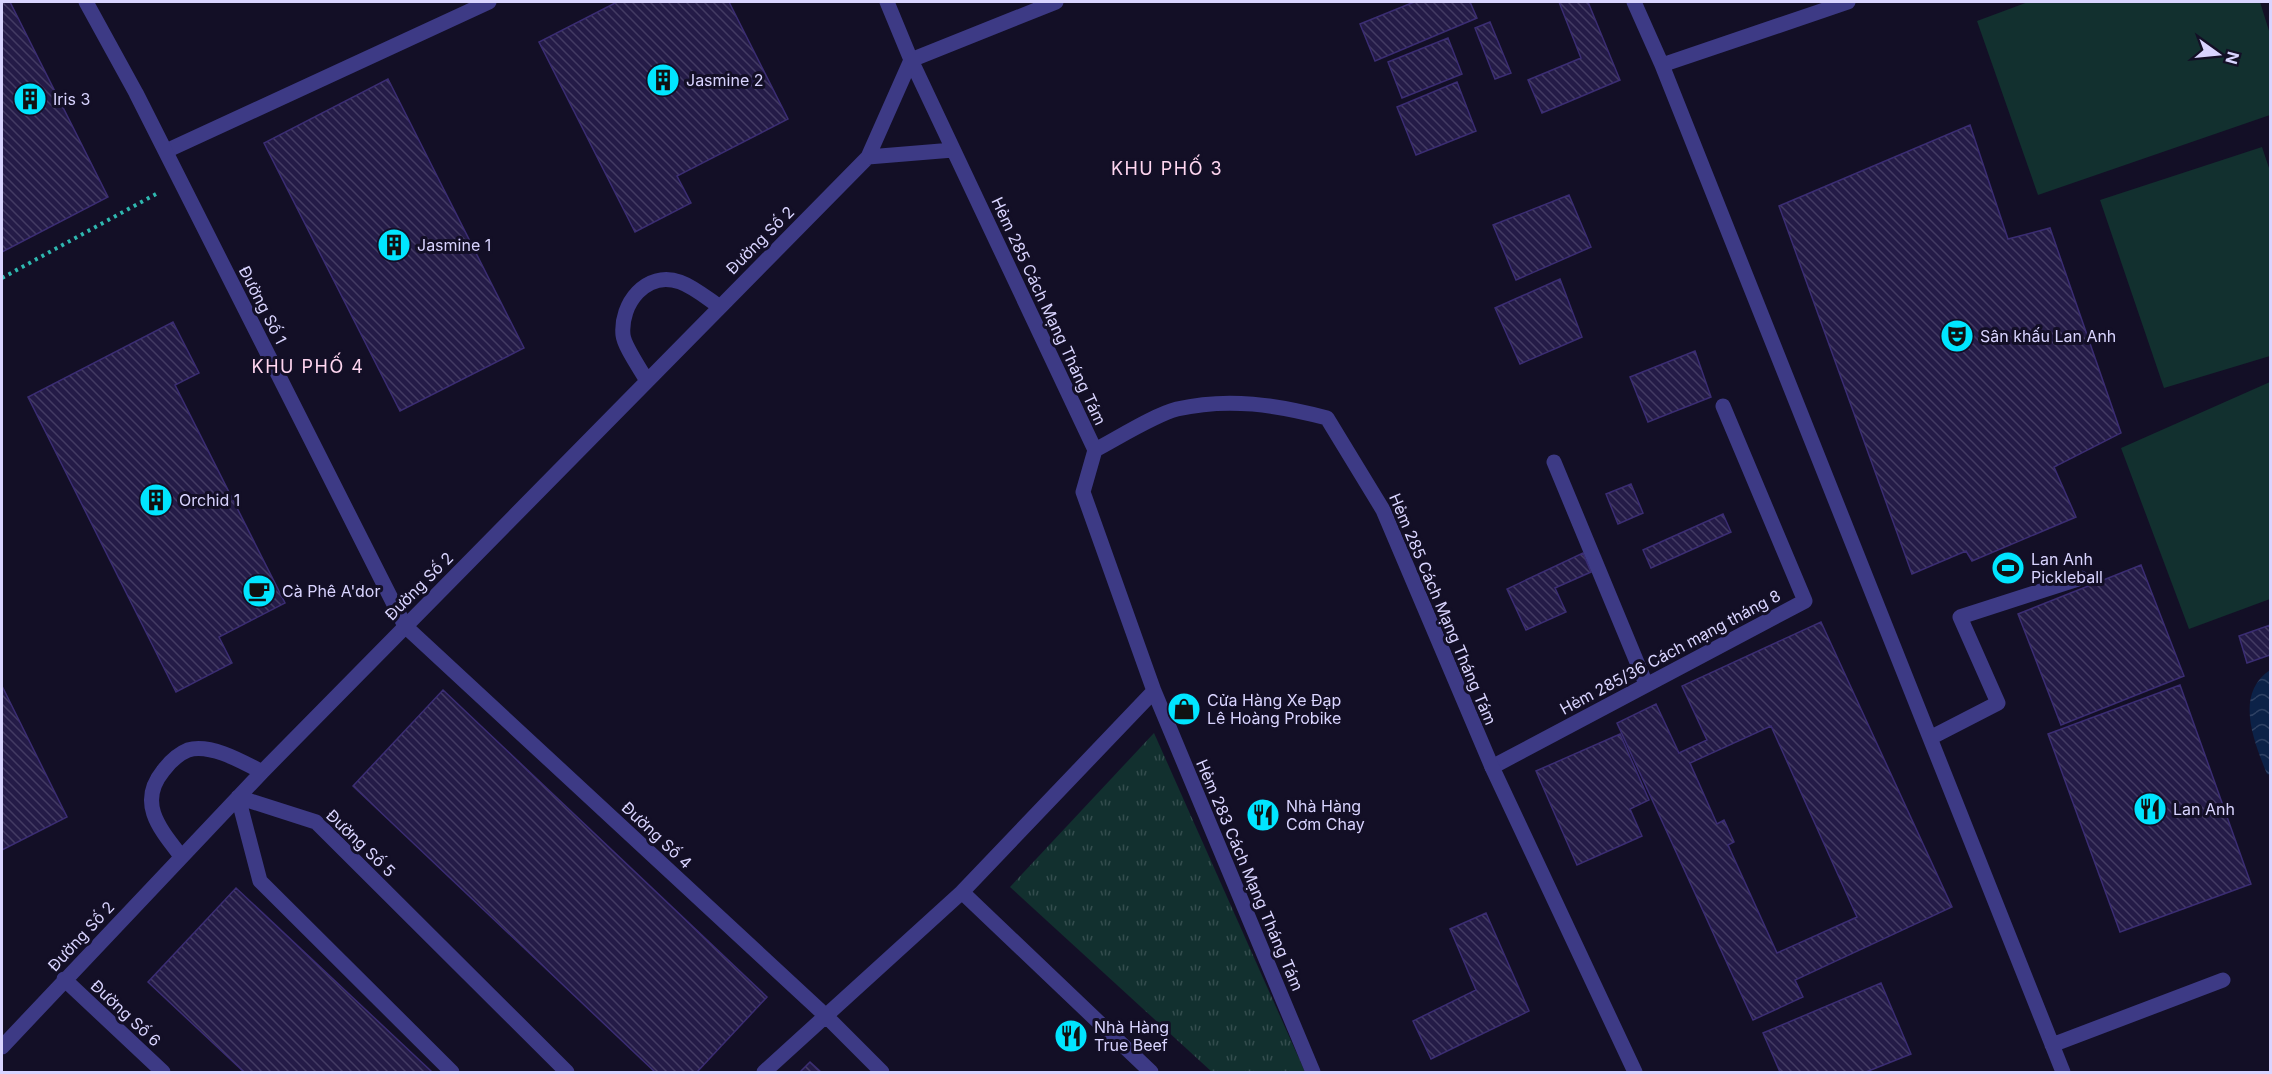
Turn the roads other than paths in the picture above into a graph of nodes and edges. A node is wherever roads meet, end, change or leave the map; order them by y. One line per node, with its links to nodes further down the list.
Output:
1 (86, 2): 10 (street, Đường Số 1)
2 (489, 2): 10 (street)
3 (887, 2): 7 (street, Hẻm 285 Cách Mạng Tháng Tám)
4 (1056, 2): 7 (street)
5 (1634, 2): 8 (street)
6 (1848, 2): 8 (street)
7 (911, 60): 9 (street, Hẻm 285 Cách Mạng Tháng Tám); 11 (street, Đường Số 2)
8 (1662, 65): 21 (street)
9 (953, 150): 11 (street); 15 (street, Hẻm 285 Cách Mạng Tháng Tám)
10 (166, 152): 18 (street, Đường Số 1)
11 (868, 157): 12 (street, Đường Số 2)
12 (720, 307): 13 (street, Đường Số 2); 13 (street)
13 (646, 381): 18 (street, Đường Số 2)
14 (1723, 406): 19 (street, Hẻm 285/36 Cách mạng tháng 8)
15 (1095, 450): 20 (street, Hẻm 283 Cách Mạng Tháng Tám); 22 (street, Hẻm 285 Cách Mạng Tháng Tám)
16 (1554, 462): 19 (street)
17 (2081, 578): 21 (street)
18 (405, 626): 23 (street, Đường Số 2); 29 (street, Đường Số 4)
19 (1646, 684): 22 (street, Hẻm 285/36 Cách mạng tháng 8)
20 (1154, 691): 26 (street); 38 (street, Hẻm 283 Cách Mạng Tháng Tám)
21 (1930, 738): 30 (street)
22 (1492, 767): 39 (street, Hẻm 285 Cách Mạng Tháng Tám)
23 (262, 772): 24 (street, Đường Số 2); 25 (street)
24 (238, 797): 25 (street, Đường Số 2); 33 (street); 34 (street, Đường Số 5)
25 (181, 856): 27 (street, Đường Số 2)
26 (962, 892): 29 (street); 37 (street)
27 (64, 979): 31 (street, Đường Số 2); 32 (street, Đường Số 6)
28 (2223, 980): 30 (street)
29 (826, 1016): 35 (street); 36 (street, Đường Số 4)
30 (2052, 1045): 40 (street)
31 (2, 1047)
32 (163, 1072)
33 (452, 1072)
34 (567, 1072)
35 (764, 1072)
36 (882, 1072)
37 (1151, 1072)
38 (1313, 1072)
39 (1635, 1072)
40 (2063, 1072)

